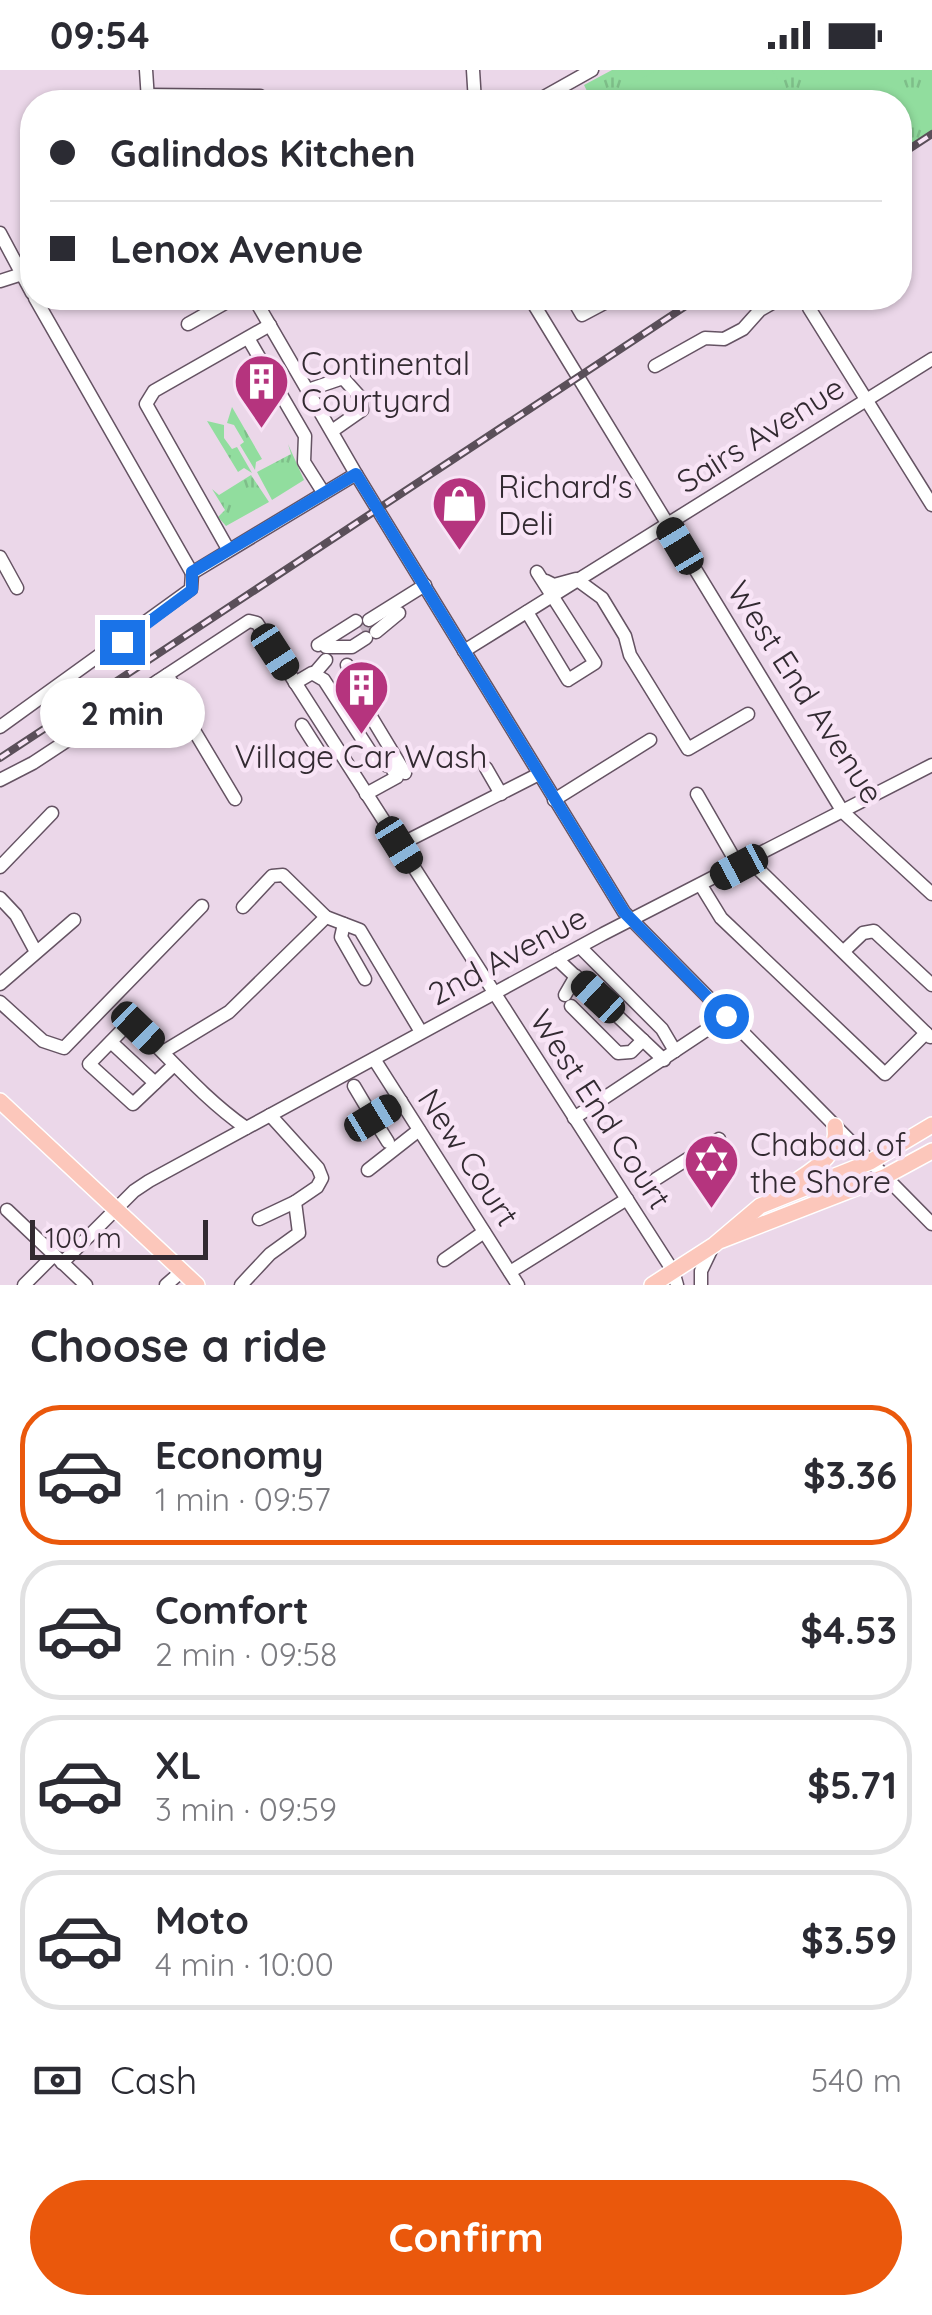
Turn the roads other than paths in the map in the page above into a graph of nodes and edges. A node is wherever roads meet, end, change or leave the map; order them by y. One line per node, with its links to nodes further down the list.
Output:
1 (592, 70): 2 (street)
2 (556, 90)
3 (0, 234): 4 (street)
4 (20, 270)
5 (43, 310): 25 (street)
6 (213, 310): 11 (street)
7 (261, 310): 12 (street)
8 (538, 310): 22 (street, West End Avenue)
9 (760, 310): 15 (street)
10 (811, 310): 17 (street)
11 (188, 324)
12 (270, 325): 13 (street); 16 (street)
13 (248, 338): 20 (street); 23 (street)
14 (932, 359): 17 (street, Sairs Avenue)
15 (655, 366)
16 (308, 390): 18 (street); 18 (street)
17 (868, 399): 21 (street); 22 (street, Sairs Avenue)
18 (332, 432): 19 (street)
19 (356, 474): 20 (street); 27 (street)
20 (323, 492): 23 (street)
21 (932, 505)
22 (667, 524): 26 (street, Sairs Avenue); 52 (street, West End Avenue)
23 (228, 550): 25 (street)
24 (0, 558): 28 (street)
25 (192, 572): 38 (street)
26 (578, 580): 29 (street, Sairs Avenue); 29 (street); 36 (street)
27 (424, 584): 31 (street); 33 (street)
28 (17, 588)
29 (555, 594): 30 (street, Sairs Avenue); 30 (street)
30 (527, 612): 31 (street, Sairs Avenue)
31 (464, 651): 44 (street)
32 (347, 666): 43 (street)
33 (316, 675): 35 (street); 43 (street)
34 (162, 678): 35 (street, West End Court); 45 (street); 49 (street)
35 (295, 682): 46 (street, West End Court)
36 (748, 714)
37 (302, 725): 40 (street)
38 (0, 728)
39 (650, 740): 50 (street)
40 (318, 750)
41 (932, 765): 52 (street, 2nd Avenue)
42 (486, 768): 47 (street)
43 (398, 770): 46 (street)
44 (539, 774): 47 (street); 50 (street)
45 (0, 780)
46 (366, 794): 53 (street, West End Court)
47 (502, 794): 53 (street)
48 (697, 794): 54 (street)
49 (235, 798)
50 (554, 800): 63 (street)
51 (52, 812): 55 (street)
52 (844, 812): 54 (street, 2nd Avenue); 57 (street, West End Avenue)
53 (399, 845): 73 (street, West End Court)
54 (745, 864): 56 (street, 2nd Avenue); 66 (street)
55 (0, 867)
56 (702, 887): 63 (street, 2nd Avenue); 78 (street)
57 (932, 894)
58 (0, 898): 67 (street)
59 (202, 906): 74 (street)
60 (243, 907): 61 (street)
61 (326, 917): 64 (street); 81 (street)
62 (74, 920): 67 (street)
63 (632, 922): 65 (street, 2nd Avenue); 76 (street)
64 (344, 924): 70 (street); 77 (street)
65 (580, 947): 68 (street, 2nd Avenue); 82 (street)
66 (844, 951): 72 (street); 78 (street)
67 (36, 952): 71 (street)
68 (557, 959): 69 (street); 73 (street, 2nd Avenue)
69 (576, 976): 79 (street); 79 (street)
70 (365, 979)
71 (0, 984)
72 (932, 985)
73 (493, 993): 77 (street, 2nd Avenue); 91 (street, West End Court)
74 (0, 1002)
75 (932, 1013): 78 (street)
76 (726, 1016): 82 (street); 92 (street)
77 (422, 1032): 83 (street, 2nd Avenue)
78 (926, 1033)
79 (643, 1040): 82 (street)
80 (111, 1042): 81 (street); 85 (street); 85 (street)
81 (164, 1052): 84 (street)
82 (670, 1056): 91 (street)
83 (374, 1058): 88 (street, New Court); 89 (street, 2nd Avenue)
84 (174, 1065): 85 (street); 94 (street)
85 (156, 1083)
86 (354, 1086): 90 (street)
87 (0, 1101): 106 (main road)
88 (401, 1102): 90 (street); 95 (street, New Court)
89 (270, 1115): 94 (street, 2nd Avenue); 104 (street)
90 (373, 1118): 97 (street)
91 (574, 1118): 103 (street, West End Court)
92 (835, 1126): 99 (street); 105 (main road)
93 (932, 1126): 99 (main road)
94 (246, 1128): 106 (street, 2nd Avenue)
95 (420, 1130): 100 (street); 110 (street, New Court)
96 (720, 1138): 102 (street)
97 (388, 1142)
98 (932, 1151): 101 (main road)
99 (870, 1162): 101 (street); 105 (main road)
100 (368, 1170)
101 (884, 1177): 109 (street); 111 (main road)
102 (656, 1179)
103 (627, 1199): 115 (street); 116 (street, West End Court)
104 (295, 1202): 108 (street); 122 (street)
105 (760, 1206): 111 (main road)
106 (116, 1208): 112 (street, 2nd Avenue); 114 (main road)
107 (7, 1210): 112 (street)
108 (259, 1219)
109 (932, 1224)
110 (484, 1232): 113 (street); 115 (street, New Court)
111 (716, 1243): 116 (main road); 117 (street)
112 (58, 1259): 118 (street, 2nd Avenue); 119 (street)
113 (444, 1260)
114 (182, 1271): 120 (street); 121 (main road)
115 (510, 1272): 123 (street, New Court)
116 (675, 1278): 117 (street); 124 (main road)
117 (701, 1284)
118 (24, 1285)
119 (86, 1285)
120 (166, 1285)
121 (197, 1285)
122 (241, 1285)
123 (518, 1285)
124 (652, 1285)

